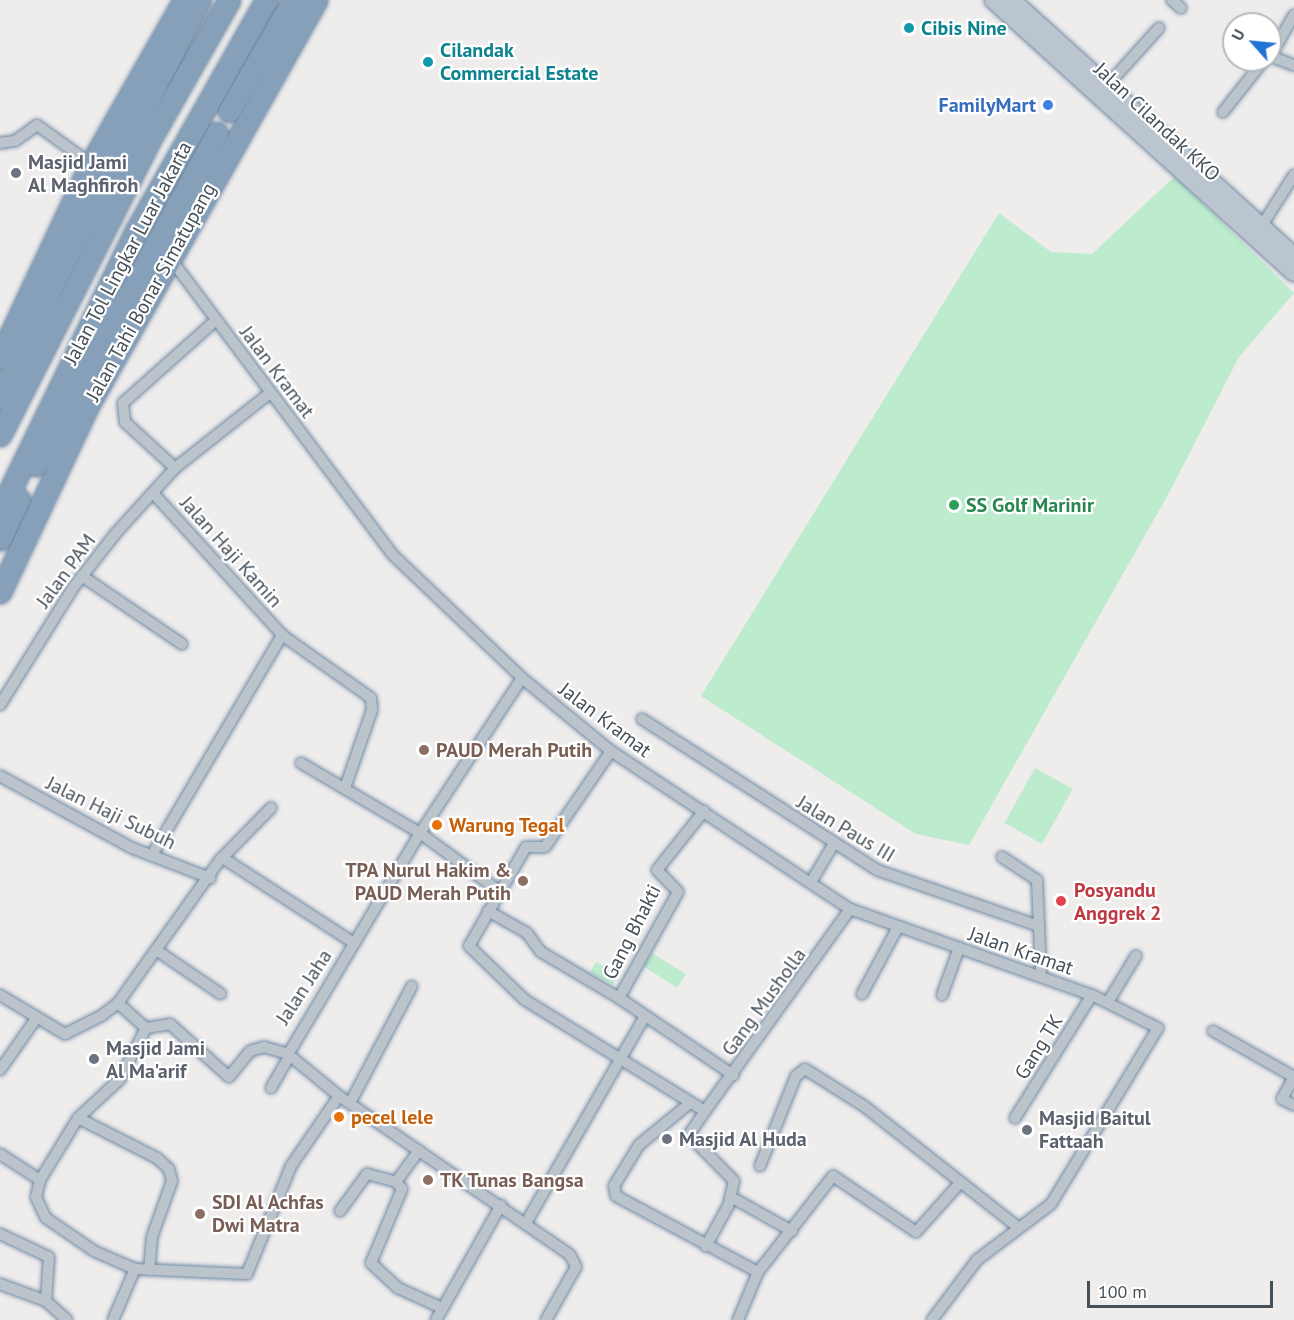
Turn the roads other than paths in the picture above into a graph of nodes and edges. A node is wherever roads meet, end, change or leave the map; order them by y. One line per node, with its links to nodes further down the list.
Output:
1 (184, 0): 20 (highway)
2 (200, 0): 29 (highway)
3 (229, 0): 30 (highway, Jalan Tol Lingkar Luar Jakarta)
4 (266, 0): 33 (highway, Jalan Tol Lingkar Luar Jakarta)
5 (293, 0): 16 (highway)
6 (316, 0): 24 (highway, Jalan Tahi Bonar Simatupang)
7 (993, 0): 15 (street, Jalan Cilandak KKO)
8 (1012, 0): 15 (street, Jalan Cilandak KKO)
9 (1172, 0): 10 (street)
10 (1181, 8)
11 (1294, 15): 13 (street)
12 (1159, 28): 15 (street)
13 (1282, 36)
14 (1255, 72): 17 (street)
15 (1102, 92): 22 (street, Jalan Cilandak KKO)
16 (229, 111)
17 (1223, 112)
18 (217, 133): 34 (highway)
19 (0, 143): 20 (street)
20 (91, 165): 27 (highway)
21 (1294, 175): 22 (street)
22 (1257, 232): 23 (street, Jalan Cilandak KKO); 25 (street, Jalan Cilandak KKO)
23 (1294, 256)
24 (169, 258): 26 (street, Jalan Kramat); 36 (highway, Jalan Tahi Bonar Simatupang)
25 (1294, 273)
26 (216, 320): 28 (street, Jalan Kramat); 31 (street)
27 (0, 357)
28 (270, 393): 31 (street, Jalan PAM); 39 (street, Jalan Kramat)
29 (0, 399)
30 (0, 435)
31 (175, 468): 32 (street, Jalan PAM)
32 (153, 493): 35 (street, Jalan PAM); 37 (street, Jalan Haji Kamin)
33 (0, 511)
34 (0, 538)
35 (82, 576): 38 (street); 40 (street, Jalan PAM)
36 (0, 591)
37 (282, 635): 45 (street, Jalan Haji Kamin); 50 (street)
38 (182, 644)
39 (522, 678): 42 (street, Jalan Kramat); 48 (street, Jalan Jaha)
40 (0, 705)
41 (642, 719): 49 (street, Jalan Paus III)
42 (611, 751): 47 (street, Jalan Kramat); 55 (street)
43 (301, 763): 45 (street)
44 (0, 776): 50 (street, Jalan Haji Subuh)
45 (345, 789): 48 (street)
46 (271, 808): 52 (street)
47 (705, 811): 54 (street, Jalan Kramat); 71 (street, Gang Bhakti)
48 (420, 833): 55 (street); 60 (street, Jalan Jaha)
49 (833, 845): 54 (street); 58 (street, Jalan Paus III)
50 (152, 855): 53 (street, Jalan Haji Subuh)
51 (1002, 857): 58 (street)
52 (226, 860): 53 (street); 60 (street)
53 (210, 878): 62 (street)
54 (811, 882): 56 (street, Jalan Kramat)
55 (499, 891): 57 (street)
56 (850, 909): 59 (street, Jalan Kramat); 81 (street, Gang Musholla)
57 (488, 911): 71 (street); 79 (street)
58 (1038, 926): 64 (street)
59 (898, 927): 61 (street, Jalan Kramat); 67 (street)
60 (354, 943): 78 (street, Jalan Jaha)
61 (959, 948): 64 (street, Jalan Kramat); 69 (street)
62 (156, 951): 66 (street); 73 (street)
63 (1136, 956): 72 (street)
64 (1041, 976): 70 (street, Jalan Kramat)
65 (412, 986): 85 (street)
66 (221, 994)
67 (862, 994)
68 (0, 995): 75 (street)
69 (942, 995)
70 (1092, 995): 72 (street, Jalan Kramat); 90 (street, Gang TK)
71 (619, 998): 74 (street, Gang Bhakti)
72 (1108, 1002): 102 (street, Jalan Kramat)
73 (118, 1003): 75 (street); 76 (street)
74 (645, 1016): 79 (street); 81 (street, Gang Bhakti)
75 (35, 1020): 80 (street)
76 (146, 1028): 78 (street); 89 (street)
77 (1213, 1031): 82 (street)
78 (289, 1055): 83 (street); 84 (street, Jalan Jaha)
79 (621, 1060): 86 (street); 101 (street)
80 (0, 1070)
81 (733, 1075): 88 (street, Gang Musholla)
82 (1294, 1077): 87 (street)
83 (271, 1088)
84 (339, 1096): 85 (street, Jalan Jaha); 108 (street)
85 (350, 1103): 91 (street, Jalan Jaha)
86 (690, 1103): 88 (street); 106 (street)
87 (1294, 1105)
88 (704, 1111): 97 (street, Gang Musholla)
89 (78, 1118): 94 (street); 108 (street)
90 (1015, 1118)
91 (419, 1150): 95 (street); 98 (street, Jalan Jaha)
92 (0, 1154): 94 (street)
93 (760, 1166): 96 (street)
94 (40, 1180): 107 (street)
95 (396, 1182): 100 (street); 112 (street)
96 (959, 1184): 99 (street); 103 (street)
97 (731, 1197): 103 (street); 106 (street)
98 (501, 1205): 101 (street, Jalan Jaha); 112 (street)
99 (994, 1210): 102 (street); 105 (street)
100 (340, 1211)
101 (526, 1223): 116 (street, Jalan Jaha)
102 (1019, 1228): 105 (street)
103 (792, 1231): 109 (street)
104 (0, 1234): 111 (street)
105 (1009, 1236): 118 (street)
106 (706, 1246): 109 (street)
107 (135, 1269): 108 (street); 114 (street)
108 (149, 1270)
109 (758, 1272): 117 (street)
110 (0, 1284): 111 (street)
111 (46, 1301): 113 (street)
112 (442, 1308): 115 (street)
113 (67, 1320)
114 (113, 1320)
115 (436, 1320)
116 (546, 1320)
117 (738, 1320)
118 (932, 1320)

